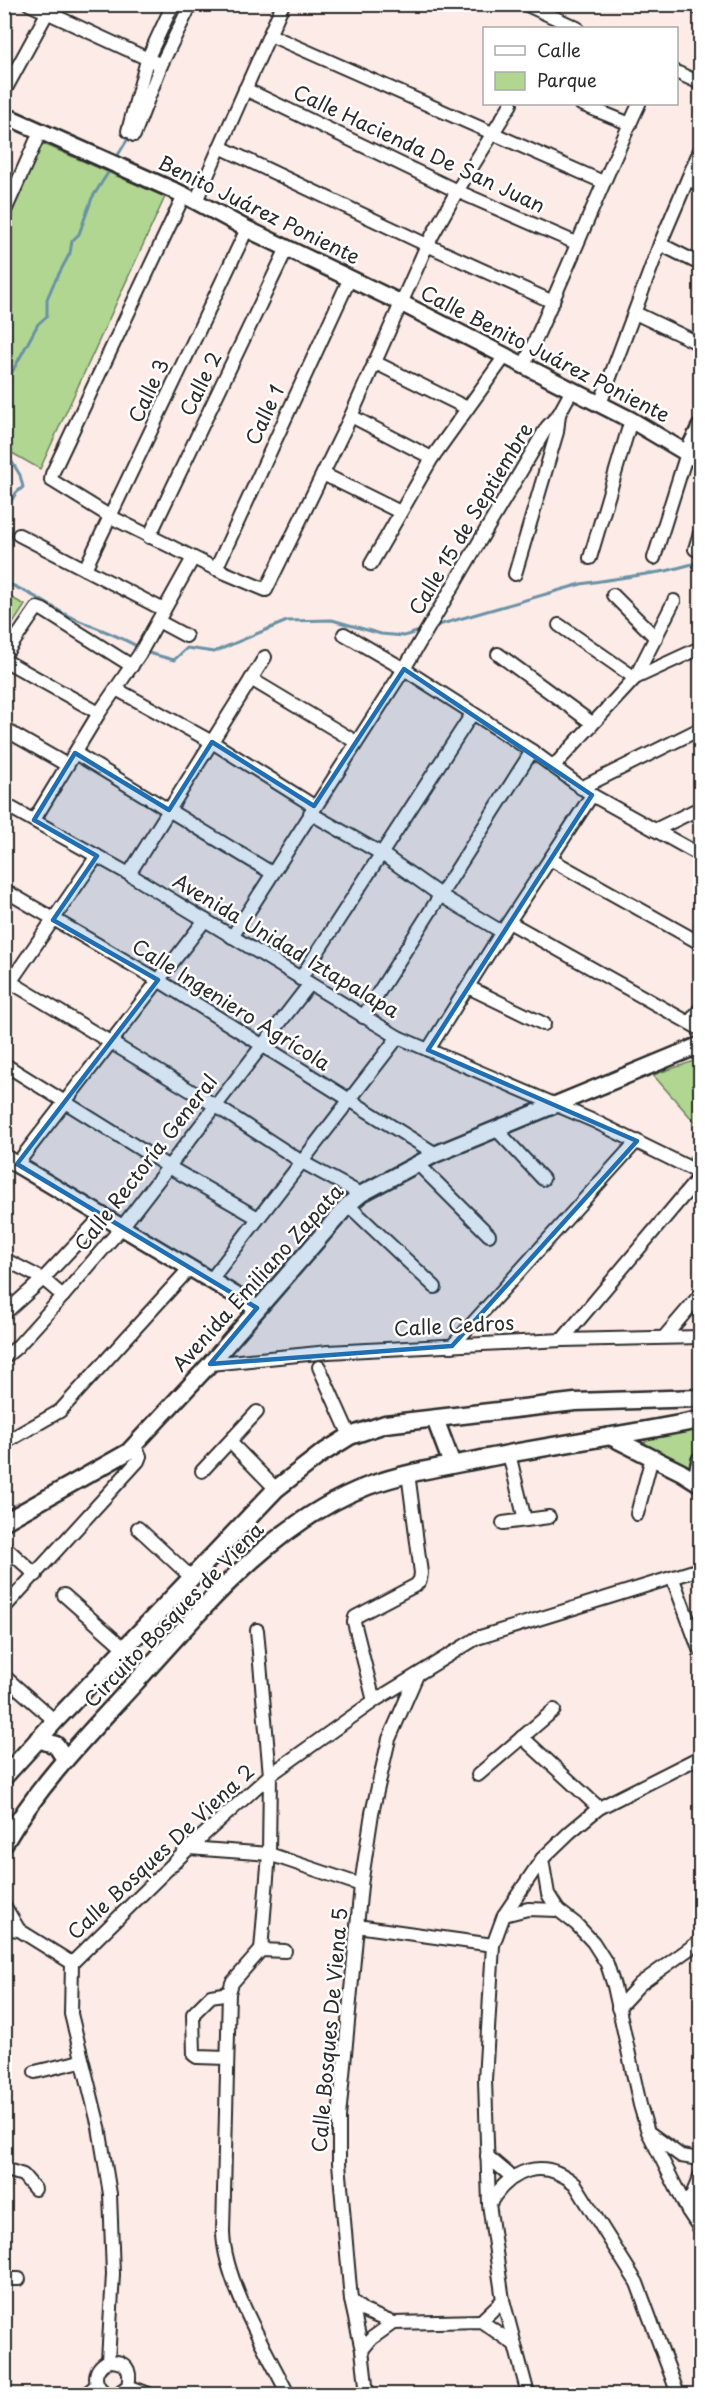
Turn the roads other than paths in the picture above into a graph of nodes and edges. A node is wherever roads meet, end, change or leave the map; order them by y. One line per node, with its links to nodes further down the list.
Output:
1 (29, 4): 7 (street)
2 (191, 4): 12 (street)
3 (283, 4): 10 (street)
4 (693, 4): 8 (street)
5 (169, 6): 12 (street)
6 (533, 6): 9 (street)
7 (49, 9): 12 (street); 13 (street)
8 (700, 9)
9 (559, 25)
10 (270, 35): 16 (street); 25 (street)
11 (4, 61): 13 (street)
12 (154, 63): 24 (street)
13 (17, 67): 17 (street)
14 (678, 73): 15 (street)
15 (700, 83)
16 (245, 89): 26 (street); 31 (street, Calle Hacienda De San Juan)
17 (4, 92)
18 (510, 105): 25 (street)
19 (583, 105): 22 (street)
20 (639, 105): 22 (street)
21 (4, 115): 23 (street, Benito Juárez Poniente)
22 (630, 124): 29 (street)
23 (40, 132): 32 (street, Benito Juárez Poniente); 33 (street)
24 (131, 133)
25 (492, 134): 29 (street); 31 (street)
26 (220, 147): 32 (street); 37 (street)
27 (700, 150): 28 (street)
28 (688, 178): 30 (street); 36 (street)
29 (603, 182): 35 (street)
30 (700, 185)
31 (457, 190): 35 (street, Calle Hacienda De San Juan); 37 (street)
32 (190, 198): 34 (street, Benito Juárez Poniente); 60 (street)
33 (6, 206)
34 (247, 229): 38 (street, Benito Juárez Poniente); 60 (street, Calle 3)
35 (576, 243): 41 (street)
36 (660, 244): 39 (street); 43 (street)
37 (427, 245): 41 (street); 42 (street)
38 (287, 248): 40 (street, Benito Juárez Poniente); 63 (street, Calle 2)
39 (700, 264)
40 (350, 278): 42 (street, Benito Juárez Poniente); 70 (street, Calle 1)
41 (553, 302): 47 (street)
42 (401, 303): 45 (street, Calle Benito Juárez Poniente); 46 (street)
43 (635, 313): 44 (street); 49 (street)
44 (700, 344)
45 (505, 356): 47 (street, Calle Benito Juárez Poniente); 50 (street)
46 (374, 362): 50 (street); 52 (street)
47 (524, 365): 48 (street, Calle Benito Juárez Poniente)
48 (572, 390): 49 (street, Calle Benito Juárez Poniente); 51 (street, Calle 15 de Septiembre)
49 (600, 404): 53 (street, Calle Benito Juárez Poniente)
50 (467, 408): 56 (street)
51 (559, 414): 71 (street); 85 (street, Calle 15 de Septiembre)
52 (351, 416): 56 (street); 58 (street)
53 (631, 420): 55 (street, Calle Benito Juárez Poniente); 66 (street)
54 (700, 427): 55 (street)
55 (687, 453): 57 (street, Calle Benito Juárez Poniente); 67 (street)
56 (432, 458): 59 (street)
57 (700, 461)
58 (323, 474): 59 (street); 70 (street)
59 (400, 512): 68 (street)
60 (111, 517): 63 (street); 69 (street, Calle 3)
61 (700, 533): 64 (street)
62 (19, 535): 69 (street)
63 (149, 537): 65 (street)
64 (695, 549)
65 (193, 558): 70 (street); 74 (street)
66 (590, 558)
67 (654, 558)
68 (371, 564)
69 (85, 569): 74 (street)
70 (216, 569)
71 (515, 574)
72 (613, 595): 79 (street)
73 (674, 601): 79 (street)
74 (164, 610): 75 (street)
75 (158, 621): 78 (street); 84 (street)
76 (559, 625): 86 (street)
77 (344, 634): 85 (street)
78 (186, 636)
79 (656, 638): 86 (street)
80 (700, 648): 86 (street)
81 (498, 654): 91 (street)
82 (265, 657): 87 (street)
83 (4, 658): 84 (street); 89 (street)
84 (136, 661): 88 (street)
85 (404, 669): 90 (street); 95 (street, Calle 15 de Septiembre)
86 (635, 678): 91 (street)
87 (251, 680): 94 (street); 95 (street)
88 (116, 688): 89 (street); 94 (street)
89 (99, 713): 97 (street)
90 (472, 714): 96 (street); 108 (street, Calle Rectoría General)
91 (592, 723): 99 (street)
92 (4, 729): 98 (street)
93 (700, 729): 100 (street)
94 (212, 742): 104 (street); 105 (street)
95 (356, 742): 105 (street, Calle 15 de Septiembre)
96 (532, 751): 99 (street); 115 (street)
97 (75, 753): 98 (street); 104 (street)
98 (67, 765): 106 (street)
99 (553, 767): 100 (street)
100 (581, 788): 101 (street)
101 (592, 795): 107 (street); 111 (street)
102 (5, 805): 106 (street, Avenida Unidad Iztapalapa)
103 (700, 808): 107 (street)
104 (169, 810): 112 (street); 113 (street)
105 (312, 810): 108 (street); 112 (street, Calle 15 de Septiembre)
106 (34, 820): 110 (street, Avenida Unidad Iztapalapa)
107 (655, 830): 109 (street)
108 (382, 855): 115 (street); 122 (street, Calle Rectoría General)
109 (700, 855)
110 (97, 856): 113 (street, Avenida Unidad Iztapalapa); 116 (street)
111 (550, 859): 118 (street); 120 (street)
112 (272, 873): 119 (street, Calle 15 de Septiembre)
113 (129, 874): 117 (street, Avenida Unidad Iztapalapa)
114 (4, 890): 116 (street, Calle Ingeniero Agrícola)
115 (440, 895): 118 (street); 126 (street)
116 (54, 920): 121 (street, Calle Ingeniero Agrícola); 123 (street)
117 (205, 920): 119 (street, Avenida Unidad Iztapalapa); 121 (street)
118 (505, 927): 124 (street); 128 (street)
119 (232, 937): 122 (street, Avenida Unidad Iztapalapa)
120 (700, 943)
121 (158, 980): 130 (street); 132 (street, Calle Ingeniero Agrícola)
122 (305, 982): 126 (street, Avenida Unidad Iztapalapa); 132 (street, Calle Rectoría General)
123 (7, 984): 130 (street)
124 (468, 987): 127 (street); 133 (street)
125 (700, 1009): 128 (street)
126 (363, 1017): 129 (street, Avenida Unidad Iztapalapa)
127 (544, 1024)
128 (695, 1026)
129 (398, 1037): 133 (street, Avenida Unidad Iztapalapa); 136 (street)
130 (111, 1042): 135 (street); 138 (street)
131 (700, 1045): 137 (street, Avenida Emiliano Zapata)
132 (262, 1046): 136 (street, Calle Ingeniero Agrícola); 138 (street, Calle Rectoría General)
133 (428, 1050): 137 (street, Avenida Unidad Iztapalapa)
134 (4, 1064): 135 (street)
135 (65, 1101): 142 (street); 145 (street)
136 (349, 1101): 141 (street, Calle Ingeniero Agrícola); 143 (street)
137 (556, 1104): 139 (street, Avenida Emiliano Zapata); 140 (street, Avenida Unidad Iztapalapa)
138 (216, 1106): 143 (street); 145 (street, Calle Rectoría General)
139 (497, 1130): 141 (street, Avenida Emiliano Zapata); 147 (street)
140 (637, 1141): 146 (street, Avenida Unidad Iztapalapa); 166 (street)
141 (436, 1154): 144 (street, Avenida Emiliano Zapata)
142 (11, 1160): 150 (street)
143 (302, 1162): 148 (street); 151 (street)
144 (418, 1164): 148 (street, Avenida Emiliano Zapata); 153 (street)
145 (169, 1167): 151 (street); 152 (street, Calle Rectoría General)
146 (700, 1175): 165 (street)
147 (543, 1179)
148 (361, 1194): 149 (street, Avenida Emiliano Zapata)
149 (348, 1205): 158 (street); 161 (street, Avenida Emiliano Zapata)
150 (103, 1215): 152 (street); 156 (street)
151 (258, 1218): 157 (street)
152 (122, 1227): 155 (street); 160 (street, Calle Rectoría General)
153 (489, 1235)
154 (4, 1259): 156 (street)
155 (189, 1269): 157 (street); 177 (street)
156 (43, 1279): 160 (street); 162 (street)
157 (210, 1281): 161 (street)
158 (435, 1287)
159 (700, 1295): 163 (street)
160 (63, 1296): 167 (street, Calle Rectoría General)
161 (257, 1308): 168 (street, Avenida Emiliano Zapata)
162 (4, 1314)
163 (665, 1336): 164 (street, Calle Cedros); 165 (street, Calle Cedros)
164 (700, 1337)
165 (562, 1340): 166 (street, Calle Cedros)
166 (452, 1346): 168 (street, Calle Cedros)
167 (4, 1358)
168 (210, 1364): 178 (street, Avenida Emiliano Zapata)
169 (319, 1367): 174 (street)
170 (700, 1398): 172 (main road, Circuito Bosques de Viena)
171 (257, 1412): 176 (street)
172 (435, 1419): 174 (main road, Circuito Bosques de Viena); 182 (main road)
173 (700, 1420): 175 (main road, Circuito Bosques de Viena)
174 (350, 1436): 186 (main road, Circuito Bosques de Viena)
175 (609, 1436): 179 (main road, Circuito Bosques de Viena); 180 (street)
176 (230, 1442): 183 (street); 186 (street)
177 (4, 1443)
178 (134, 1445): 188 (street, Avenida Emiliano Zapata); 195 (street)
179 (509, 1454): 182 (main road, Circuito Bosques de Viena); 190 (street)
180 (652, 1457): 185 (street); 187 (street)
181 (700, 1460): 185 (street)
182 (452, 1464): 184 (main road, Circuito Bosques de Viena)
183 (202, 1471)
184 (408, 1473): 205 (street); 210 (main road, Circuito Bosques de Viena)
185 (700, 1484)
186 (276, 1489): 196 (main road, Circuito Bosques de Viena)
187 (638, 1514)
188 (8, 1517)
189 (549, 1517): 190 (street)
190 (525, 1520): 191 (street)
191 (503, 1523)
192 (138, 1528): 196 (street)
193 (4, 1546): 195 (street)
194 (700, 1569): 197 (street, Calle Bosques De Viena 2)
195 (36, 1575): 199 (street)
196 (192, 1578): 201 (main road, Circuito Bosques de Viena)
197 (673, 1579): 202 (street); 203 (street, Calle Bosques De Viena 2)
198 (64, 1595): 201 (street)
199 (4, 1608)
200 (257, 1630): 212 (street)
201 (124, 1648): 207 (main road, Circuito Bosques de Viena)
202 (699, 1649)
203 (417, 1675): 205 (street, Calle Bosques De Viena 2); 220 (street, Calle Bosques De Viena 5)
204 (4, 1676): 207 (street)
205 (374, 1701): 212 (street, Calle Bosques De Viena 2)
206 (554, 1710): 208 (street)
207 (54, 1722): 209 (main road, Circuito Bosques de Viena); 210 (main road)
208 (522, 1737): 213 (street); 215 (street)
209 (38, 1739): 210 (main road); 214 (main road, Circuito Bosques de Viena)
210 (70, 1753): 216 (main road, Circuito Bosques de Viena)
211 (700, 1757): 215 (street)
212 (270, 1775): 217 (street, Calle Bosques De Viena 2); 218 (street)
213 (478, 1775)
214 (4, 1777)
215 (599, 1808): 219 (street)
216 (4, 1844)
217 (189, 1848): 218 (street); 231 (street, Calle Bosques De Viena 2)
218 (270, 1854): 220 (street); 229 (street)
219 (542, 1859): 222 (street); 223 (street)
220 (361, 1885): 224 (street, Calle Bosques De Viena 5)
221 (4, 1905): 226 (street)
222 (558, 1910): 223 (street); 233 (street)
223 (504, 1916): 228 (street)
224 (357, 1926): 228 (street); 251 (street, Calle Bosques De Viena 5)
225 (4, 1928): 226 (street)
226 (18, 1930): 231 (street)
227 (700, 1941): 232 (street)
228 (493, 1945): 240 (street)
229 (261, 1950): 230 (street); 234 (street)
230 (285, 1951)
231 (72, 1963): 237 (street, Calle Bosques De Viena 2)
232 (640, 1984): 233 (street); 235 (street)
233 (614, 1986): 235 (street)
234 (228, 1993): 236 (street); 236 (street)
235 (618, 2008): 239 (street)
236 (227, 2058): 264 (street)
237 (81, 2061): 238 (street); 257 (street, Calle Bosques De Viena 2)
238 (35, 2072)
239 (648, 2132): 241 (street); 247 (street)
240 (488, 2156): 244 (street); 246 (street)
241 (700, 2159)
242 (4, 2169): 245 (street)
243 (700, 2176): 247 (street)
244 (512, 2177): 246 (street); 267 (street)
245 (35, 2189)
246 (489, 2205): 252 (street)
247 (688, 2211): 248 (street)
248 (700, 2229)
249 (4, 2279): 250 (street)
250 (19, 2279)
251 (351, 2300): 254 (street); 256 (street, Calle Bosques De Viena 5)
252 (503, 2300): 253 (street); 255 (street)
253 (481, 2320): 254 (street); 255 (street)
254 (393, 2323): 256 (street)
255 (514, 2344): 266 (street)
256 (362, 2350): 265 (street, Calle Bosques De Viena 5)
257 (108, 2361): 258 (street); 259 (street)
258 (97, 2385): 260 (street); 261 (street)
259 (128, 2386): 262 (street); 263 (street)
260 (87, 2394)
261 (108, 2394)
262 (117, 2394)
263 (149, 2394)
264 (288, 2394)
265 (367, 2394)
266 (528, 2394)
267 (678, 2394)

